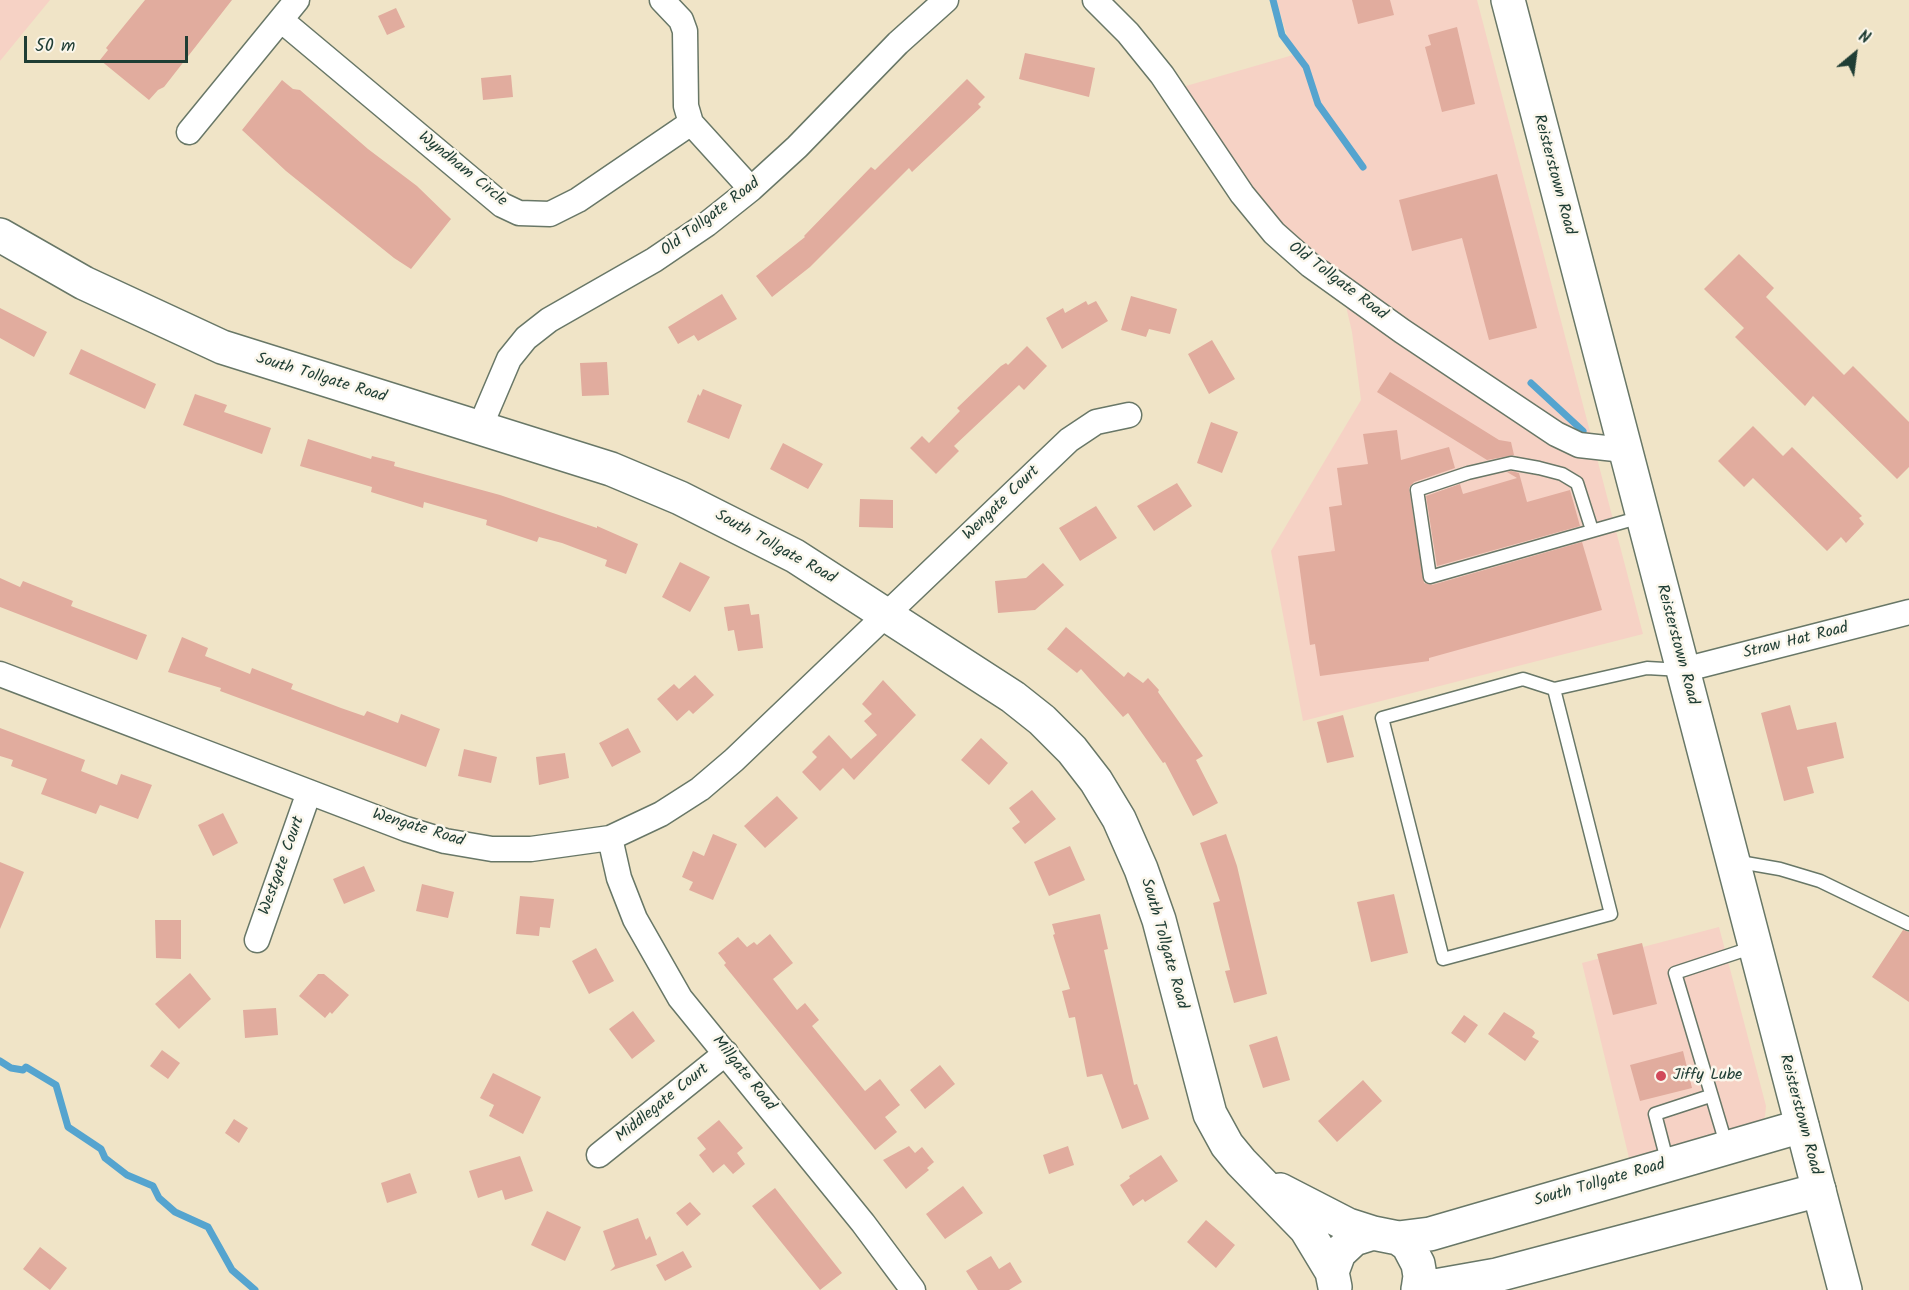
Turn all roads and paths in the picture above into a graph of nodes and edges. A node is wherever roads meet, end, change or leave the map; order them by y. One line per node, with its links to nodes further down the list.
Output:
1 (297, 0): 6 (street)
2 (662, 0): 7 (street)
3 (946, 0): 9 (street, Old Tollgate Road)
4 (1095, 0): 13 (street, Old Tollgate Road)
5 (1508, 0): 13 (street, Reisterstown Road)
6 (281, 20): 7 (street, Wyndham Circle); 8 (street)
7 (691, 123): 9 (street)
8 (189, 132)
9 (751, 189): 12 (street, Old Tollgate Road)
10 (0, 235): 12 (street, South Tollgate Road)
11 (1129, 415): 17 (street, Wengate Court)
12 (480, 427): 17 (street, South Tollgate Road)
13 (1624, 450): 14 (street, Reisterstown Road)
14 (1642, 516): 15 (lane); 18 (street, Reisterstown Road)
15 (1592, 530): 15 (lane)
16 (1909, 612): 18 (street, Straw Hat Road)
17 (886, 613): 22 (street, Wengate Road); 33 (street, South Tollgate Road)
18 (1683, 670): 20 (lane); 23 (street, Reisterstown Road)
19 (0, 675): 21 (street, Wengate Road)
20 (1554, 689): 20 (lane)
21 (309, 792): 22 (street, Wengate Road); 25 (street, Westgate Court)
22 (610, 838): 27 (street, Millgate Road)
23 (1733, 861): 24 (lane); 26 (street, Reisterstown Road)
24 (1909, 924)
25 (257, 940)
26 (1755, 947): 28 (lane); 29 (street, Reisterstown Road)
27 (726, 1053): 31 (street, Middlegate Court); 37 (street, Millgate Road)
28 (1710, 1096): 30 (lane); 32 (lane)
29 (1802, 1126): 30 (street, South Tollgate Road); 34 (street, Reisterstown Road)
30 (1727, 1147): 32 (street, South Tollgate Road)
31 (599, 1155)
32 (1668, 1164): 35 (street, South Tollgate Road)
33 (1261, 1183): 35 (street, South Tollgate Road); 36 (street, South Tollgate Road)
34 (1819, 1190): 38 (street); 39 (street, Reisterstown Road)
35 (1386, 1235): 36 (street); 38 (street)
36 (1334, 1281)
37 (913, 1290)
38 (1418, 1290)
39 (1845, 1290)

